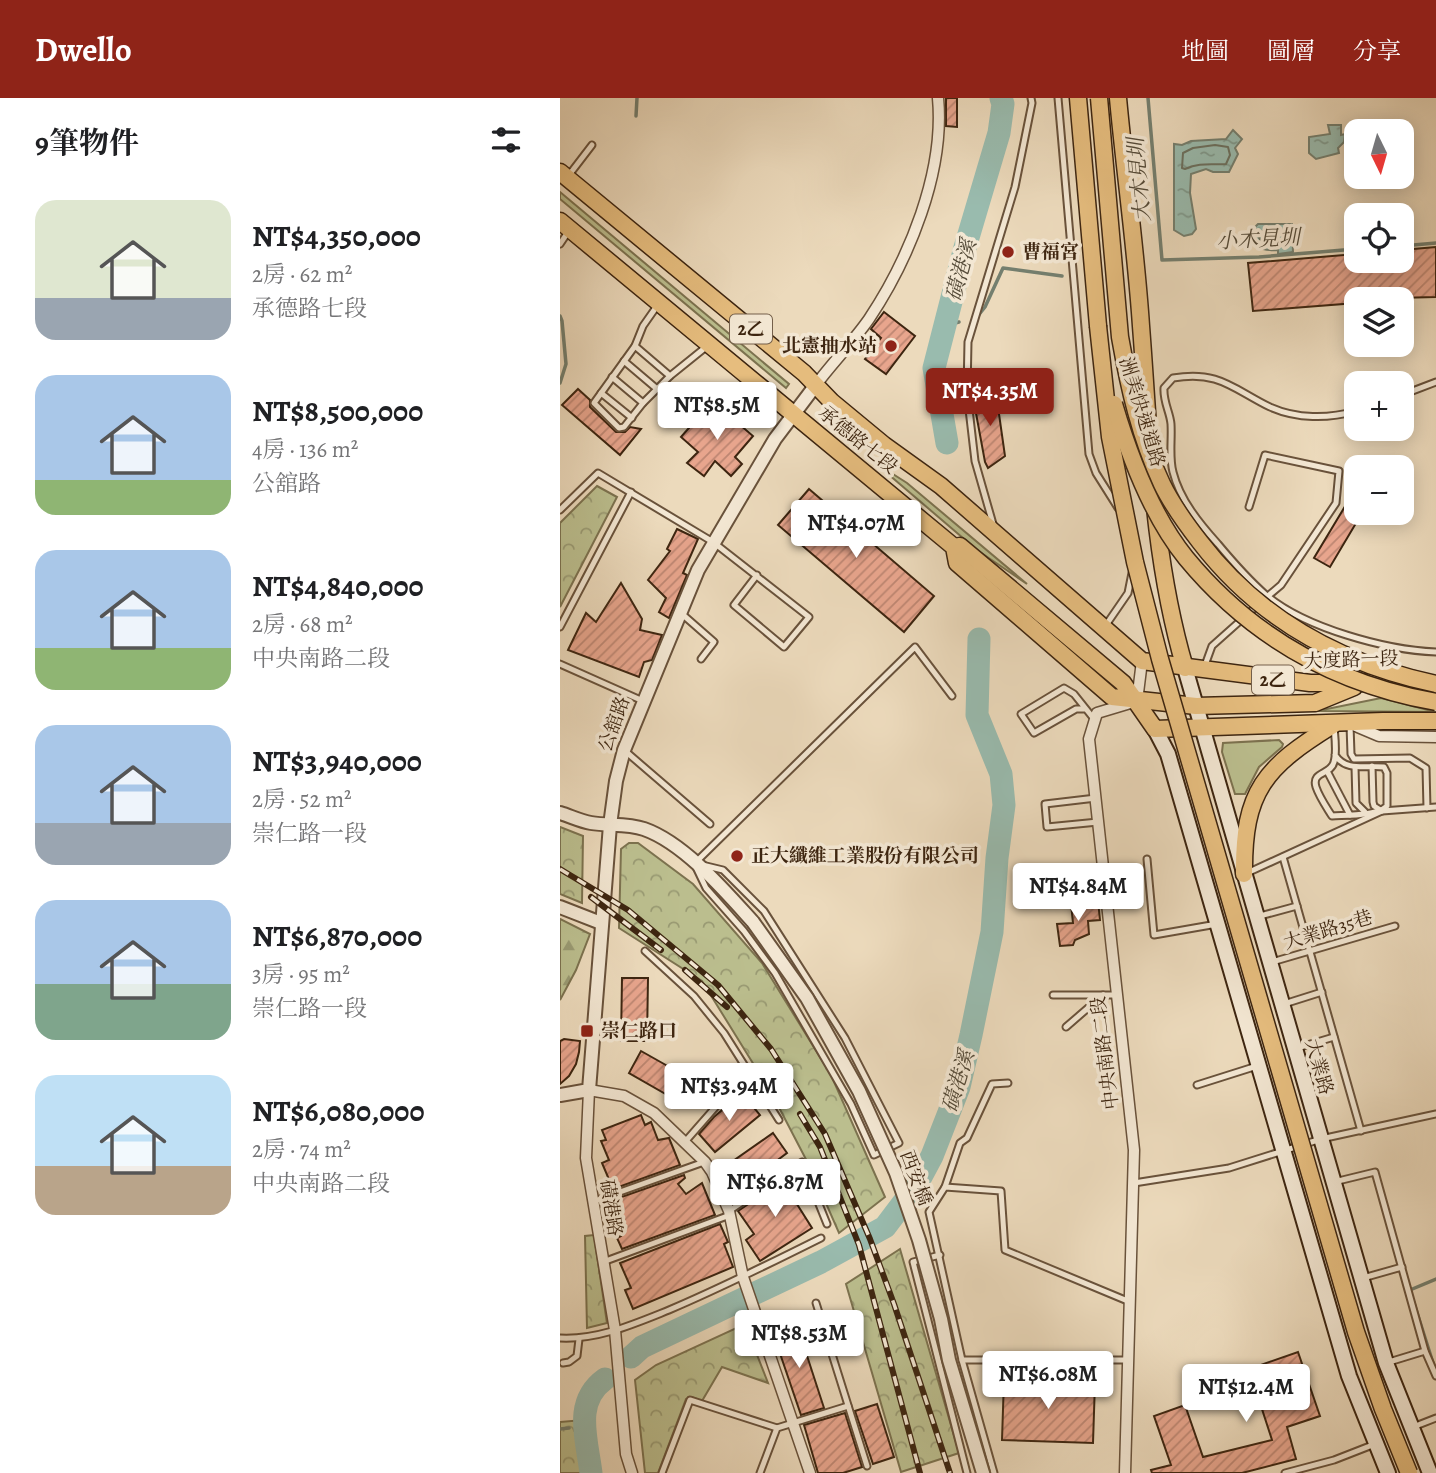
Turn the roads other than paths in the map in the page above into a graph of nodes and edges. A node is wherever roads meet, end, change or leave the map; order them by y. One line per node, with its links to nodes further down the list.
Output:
1 (937, 98): 19 (street)
2 (1031, 98): 30 (lane)
3 (1058, 98): 37 (lane)
4 (1078, 98): 12 (main road, 洲美快速道路)
5 (1098, 98): 46 (main road, 洲美快速道路, bridge)
6 (1118, 98): 42 (main road)
7 (592, 145): 8 (lane)
8 (563, 175): 19 (main road, 承德路七段 / 2乙)
9 (565, 225): 10 (lane); 11 (main road, 承德路七段 / 2乙)
10 (560, 244)
11 (659, 304): 13 (main road, 承德路七段 / 2乙); 14 (lane)
12 (1098, 326): 50 (main road, 洲美快速道路, bridge); 151 (main road, bridge)
13 (709, 344): 16 (lane); 25 (main road, 承德路七段 / 2乙)
14 (635, 345): 15 (lane); 16 (lane)
15 (624, 361): 17 (lane); 20 (lane)
16 (670, 376): 20 (lane)
17 (612, 377): 22 (lane); 23 (lane)
18 (1436, 382): 21 (lane)
19 (815, 386): 25 (street, 公舘路); 30 (main road, 承德路七段 / 2乙)
20 (657, 389): 23 (lane)
21 (1414, 390)
22 (601, 393): 26 (lane); 26 (lane)
23 (643, 403): 26 (lane)
24 (1344, 413): 34 (lane)
25 (793, 414): 31 (street, 公舘路); 32 (main road, 承德路七段 / 2乙)
26 (632, 418)
27 (631, 492): 29 (lane); 31 (lane); 36 (lane)
28 (1249, 507): 34 (lane)
29 (560, 510)
30 (990, 528): 37 (main road, 2乙)
31 (713, 542): 33 (lane); 35 (street, 公舘路)
32 (954, 547): 49 (main road, 2乙); 49 (main road)
33 (757, 575): 33 (lane)
34 (1268, 596): 38 (lane); 43 (lane)
35 (680, 612): 39 (lane); 48 (street, 公舘路)
36 (560, 627)
37 (1104, 628): 40 (main road, 2乙)
38 (1436, 652)
39 (701, 659)
40 (1142, 662): 42 (main road, 2乙); 49 (street)
41 (560, 664): 48 (lane)
42 (1185, 668): 43 (main road, 大度路一段 / 2乙); 51 (main road, 大業路)
43 (1203, 671): 45 (main road, 大度路一段 / 2乙)
44 (1436, 677): 45 (main road, 大度路一段 / 2乙)
45 (1362, 683): 51 (main road)
46 (1436, 684)
47 (952, 696): 76 (lane)
48 (643, 701): 59 (street, 公舘路)
49 (1138, 701): 51 (main road); 53 (street); 57 (main road, 2乙)
50 (1436, 702)
51 (1196, 706): 56 (main road, 大業路)
52 (1084, 709): 52 (lane); 53 (lane)
53 (1094, 719): 64 (street, 中央南路二段)
54 (1436, 721): 55 (main road)
55 (1342, 724): 56 (main road); 58 (street); 60 (lane); 66 (lane); 77 (main road)
56 (1202, 727): 57 (main road); 77 (main road, 大業路)
57 (1155, 729): 82 (main road)
58 (1436, 737)
59 (624, 750): 72 (lane); 73 (street, 公舘路)
60 (1335, 755): 61 (lane); 63 (lane)
61 (1355, 766): 62 (lane); 69 (lane)
62 (1372, 766): 67 (lane); 67 (lane)
63 (1327, 771): 70 (lane); 70 (lane)
64 (1096, 798): 71 (street, 中央南路二段); 71 (lane)
65 (1436, 807): 66 (lane)
66 (1427, 808): 67 (lane)
67 (1382, 811): 69 (lane); 74 (lane)
68 (560, 813): 73 (street, 西安橋)
69 (1366, 813): 70 (lane)
70 (1350, 814)
71 (1098, 822): 90 (street, 中央南路二段)
72 (710, 824)
73 (610, 825): 76 (street, 西安橋); 81 (street, 公舘路)
74 (1283, 857): 77 (lane); 79 (lane)
75 (1147, 859): 82 (lane)
76 (694, 863): 76 (lane); 146 (street, 西安橋, bridge)
77 (1244, 874): 80 (main road, 大業路)
78 (560, 906): 81 (street)
79 (1297, 906): 80 (lane); 85 (lane)
80 (1257, 917): 86 (main road, 大業路)
81 (601, 923): 99 (street, 公舘路)
82 (1217, 924): 95 (main road)
83 (1395, 926): 85 (lane, 大業路35巷)
84 (645, 950): 96 (lane)
85 (1310, 951): 86 (lane, 大業路35巷); 87 (lane)
86 (1269, 963): 91 (main road, 大業路)
87 (1322, 992): 91 (lane); 93 (lane)
88 (1053, 995): 89 (lane)
89 (1103, 995): 90 (lane); 92 (lane)
90 (1116, 995): 108 (street, 中央南路二段)
91 (1281, 1005): 94 (main road, 大業路)
92 (1066, 1027)
93 (1334, 1037): 94 (lane); 103 (lane)
94 (1294, 1049): 104 (main road, 大業路)
95 (1258, 1065): 98 (lane); 106 (main road)
96 (748, 1070): 102 (lane); 105 (lane)
97 (1008, 1083): 110 (lane)
98 (1197, 1085)
99 (589, 1090): 100 (street); 105 (street); 111 (street, 磺港路)
100 (560, 1095)
101 (1436, 1114): 103 (lane)
102 (779, 1120)
103 (1361, 1130): 104 (lane)
104 (1321, 1139): 106 (lane); 109 (main road, 大業路)
105 (684, 1143): 107 (street)
106 (1282, 1150): 108 (lane); 136 (main road)
107 (705, 1162): 111 (lane); 112 (street)
108 (1134, 1183): 120 (street, 中央南路二段)
109 (1332, 1183): 117 (lane); 119 (main road, 大業路)
110 (946, 1187): 115 (lane); 120 (lane)
111 (592, 1202): 116 (street, 磺港路)
112 (729, 1213): 113 (lane); 116 (lane); 118 (street)
113 (827, 1224)
114 (821, 1238): 118 (lane)
115 (940, 1255): 126 (lane); 145 (lane)
116 (603, 1262): 122 (street, 磺港路)
117 (1402, 1267): 119 (lane); 125 (lane)
118 (743, 1278): 122 (lane); 133 (street)
119 (1360, 1279): 129 (main road, 大業路)
120 (1130, 1302): 127 (street, 中央南路二段)
121 (816, 1303): 131 (lane)
122 (615, 1330): 124 (lane); 137 (street, 磺港路)
123 (560, 1338): 124 (lane)
124 (579, 1339): 128 (lane)
125 (1425, 1351): 129 (lane); 130 (lane)
126 (962, 1360): 127 (lane); 147 (lane)
127 (1128, 1360): 148 (street, 中央南路二段)
128 (563, 1363)
129 (1386, 1363): 135 (main road, 大業路)
130 (1436, 1376)
131 (848, 1406): 133 (lane); 138 (lane)
132 (1436, 1418): 135 (lane)
133 (793, 1423): 134 (lane); 144 (street)
134 (777, 1428): 142 (lane); 143 (lane)
135 (1410, 1428): 139 (main road, 大業路)
136 (1375, 1444): 149 (lane); 150 (main road)
137 (626, 1454): 140 (street); 141 (street)
138 (867, 1466)
139 (1432, 1470)
140 (622, 1473)
141 (632, 1473)
142 (662, 1473)
143 (760, 1473)
144 (810, 1473)
145 (967, 1473)
146 (983, 1473)
147 (994, 1473)
148 (1125, 1473)
149 (1284, 1473)
150 (1388, 1473)
151 (1409, 1473)

